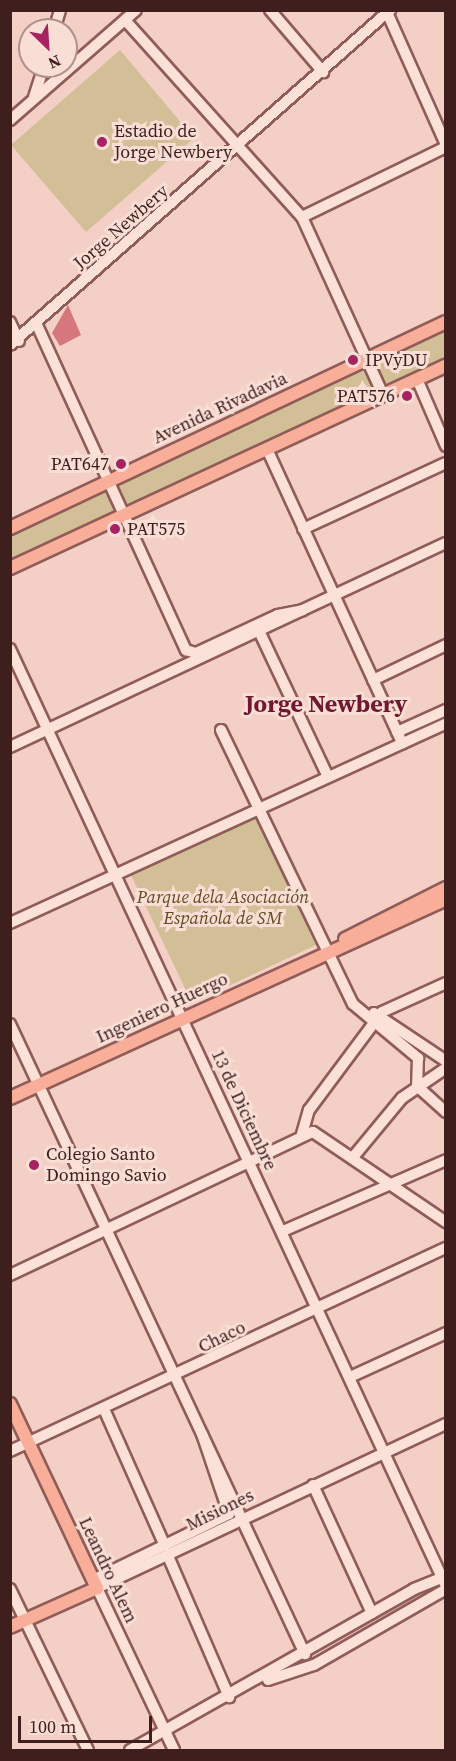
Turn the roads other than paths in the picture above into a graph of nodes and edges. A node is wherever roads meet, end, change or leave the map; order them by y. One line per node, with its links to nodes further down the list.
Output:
1 (136, 10): 4 (street)
2 (270, 10): 5 (street)
3 (388, 12): 5 (street, Jorge Newbery); 9 (street)
4 (125, 20): 7 (street); 10 (street)
5 (323, 72): 10 (street, Jorge Newbery)
6 (40, 78): 7 (street)
7 (34, 99): 8 (street)
8 (10, 120)
9 (446, 146): 11 (street)
10 (236, 149): 11 (street); 14 (street, Jorge Newbery)
11 (302, 217): 16 (street)
12 (10, 322): 15 (street)
13 (446, 322): 16 (main road, Avenida Rivadavia)
14 (37, 325): 15 (street, Jorge Newbery); 23 (street)
15 (15, 343)
16 (367, 359): 19 (street); 23 (main road, Avenida Rivadavia)
17 (446, 366): 18 (main road)
18 (417, 380): 19 (main road); 20 (street)
19 (382, 395): 21 (main road)
20 (446, 446)
21 (267, 449): 24 (main road); 26 (street)
22 (446, 463): 26 (street)
23 (107, 482): 24 (street); 25 (main road, Avenida Rivadavia)
24 (122, 516): 28 (main road); 30 (street)
25 (10, 528)
26 (303, 529): 29 (street)
27 (446, 543): 29 (street)
28 (10, 568)
29 (334, 595): 30 (street); 34 (street)
30 (303, 610): 31 (street)
31 (260, 633): 37 (street); 42 (street)
32 (446, 645): 34 (street)
33 (10, 649): 37 (street, 13 de Diciembre)
34 (373, 680): 39 (street)
35 (446, 710): 39 (street)
36 (446, 723): 40 (street)
37 (47, 729): 41 (street); 44 (street, 13 de Diciembre)
38 (221, 730): 43 (street)
39 (397, 732): 40 (street)
40 (402, 743): 42 (street)
41 (10, 747)
42 (328, 777): 43 (street)
43 (260, 806): 44 (street); 48 (street)
44 (115, 874): 47 (street); 50 (street, 13 de Diciembre)
45 (446, 888): 48 (main road, Ingeniero Huergo)
46 (446, 899): 48 (main road, Ingeniero Huergo)
47 (10, 923)
48 (329, 950): 50 (main road, Ingeniero Huergo); 51 (street)
49 (446, 983): 51 (street)
50 (183, 1018): 55 (main road, Ingeniero Huergo); 61 (street, 13 de Diciembre)
51 (376, 1019): 53 (street); 56 (street); 59 (street)
52 (10, 1024): 55 (street)
53 (446, 1061)
54 (446, 1068): 56 (street)
55 (39, 1085): 57 (main road, Ingeniero Huergo); 65 (street)
56 (417, 1086): 58 (street); 60 (street)
57 (10, 1098)
58 (446, 1112)
59 (302, 1134): 60 (street); 61 (street)
60 (354, 1156): 63 (street)
61 (250, 1160): 65 (street); 66 (street, 13 de Diciembre)
62 (446, 1160): 63 (street)
63 (392, 1183): 64 (street); 66 (street)
64 (446, 1222)
65 (106, 1229): 68 (street); 71 (street)
66 (283, 1231): 69 (street, 13 de Diciembre)
67 (446, 1248): 69 (street, Chaco)
68 (10, 1275)
69 (318, 1309): 71 (street, Chaco); 72 (street, 13 de Diciembre)
70 (446, 1333): 72 (street)
71 (176, 1377): 74 (street, Chaco); 76 (street)
72 (350, 1377): 79 (street, 13 de Diciembre)
73 (10, 1404): 77 (main road, Leandro Alem)
74 (104, 1409): 77 (street, Chaco); 82 (street)
75 (446, 1424): 79 (street, Misiones)
76 (202, 1433): 81 (street); 82 (street, Misiones)
77 (29, 1443): 78 (street, Chaco); 84 (main road, Leandro Alem)
78 (10, 1451)
79 (385, 1452): 80 (street, Misiones); 83 (street, 13 de Diciembre)
80 (314, 1485): 81 (street, Misiones); 86 (street)
81 (244, 1519): 82 (street, Misiones); 89 (street)
82 (166, 1551): 84 (street, Misiones); 91 (street)
83 (445, 1582): 86 (street); 90 (street)
84 (95, 1584): 87 (main road, Misiones); 92 (street, Leandro Alem)
85 (10, 1590): 87 (street)
86 (372, 1613): 89 (street)
87 (26, 1620): 88 (main road, Misiones); 93 (street)
88 (10, 1627)
89 (305, 1654): 90 (street)
90 (256, 1683): 91 (street)
91 (229, 1696): 92 (street)
92 (165, 1731): 94 (street); 95 (street, Leandro Alem)
93 (87, 1750)
94 (130, 1750)
95 (174, 1750)

